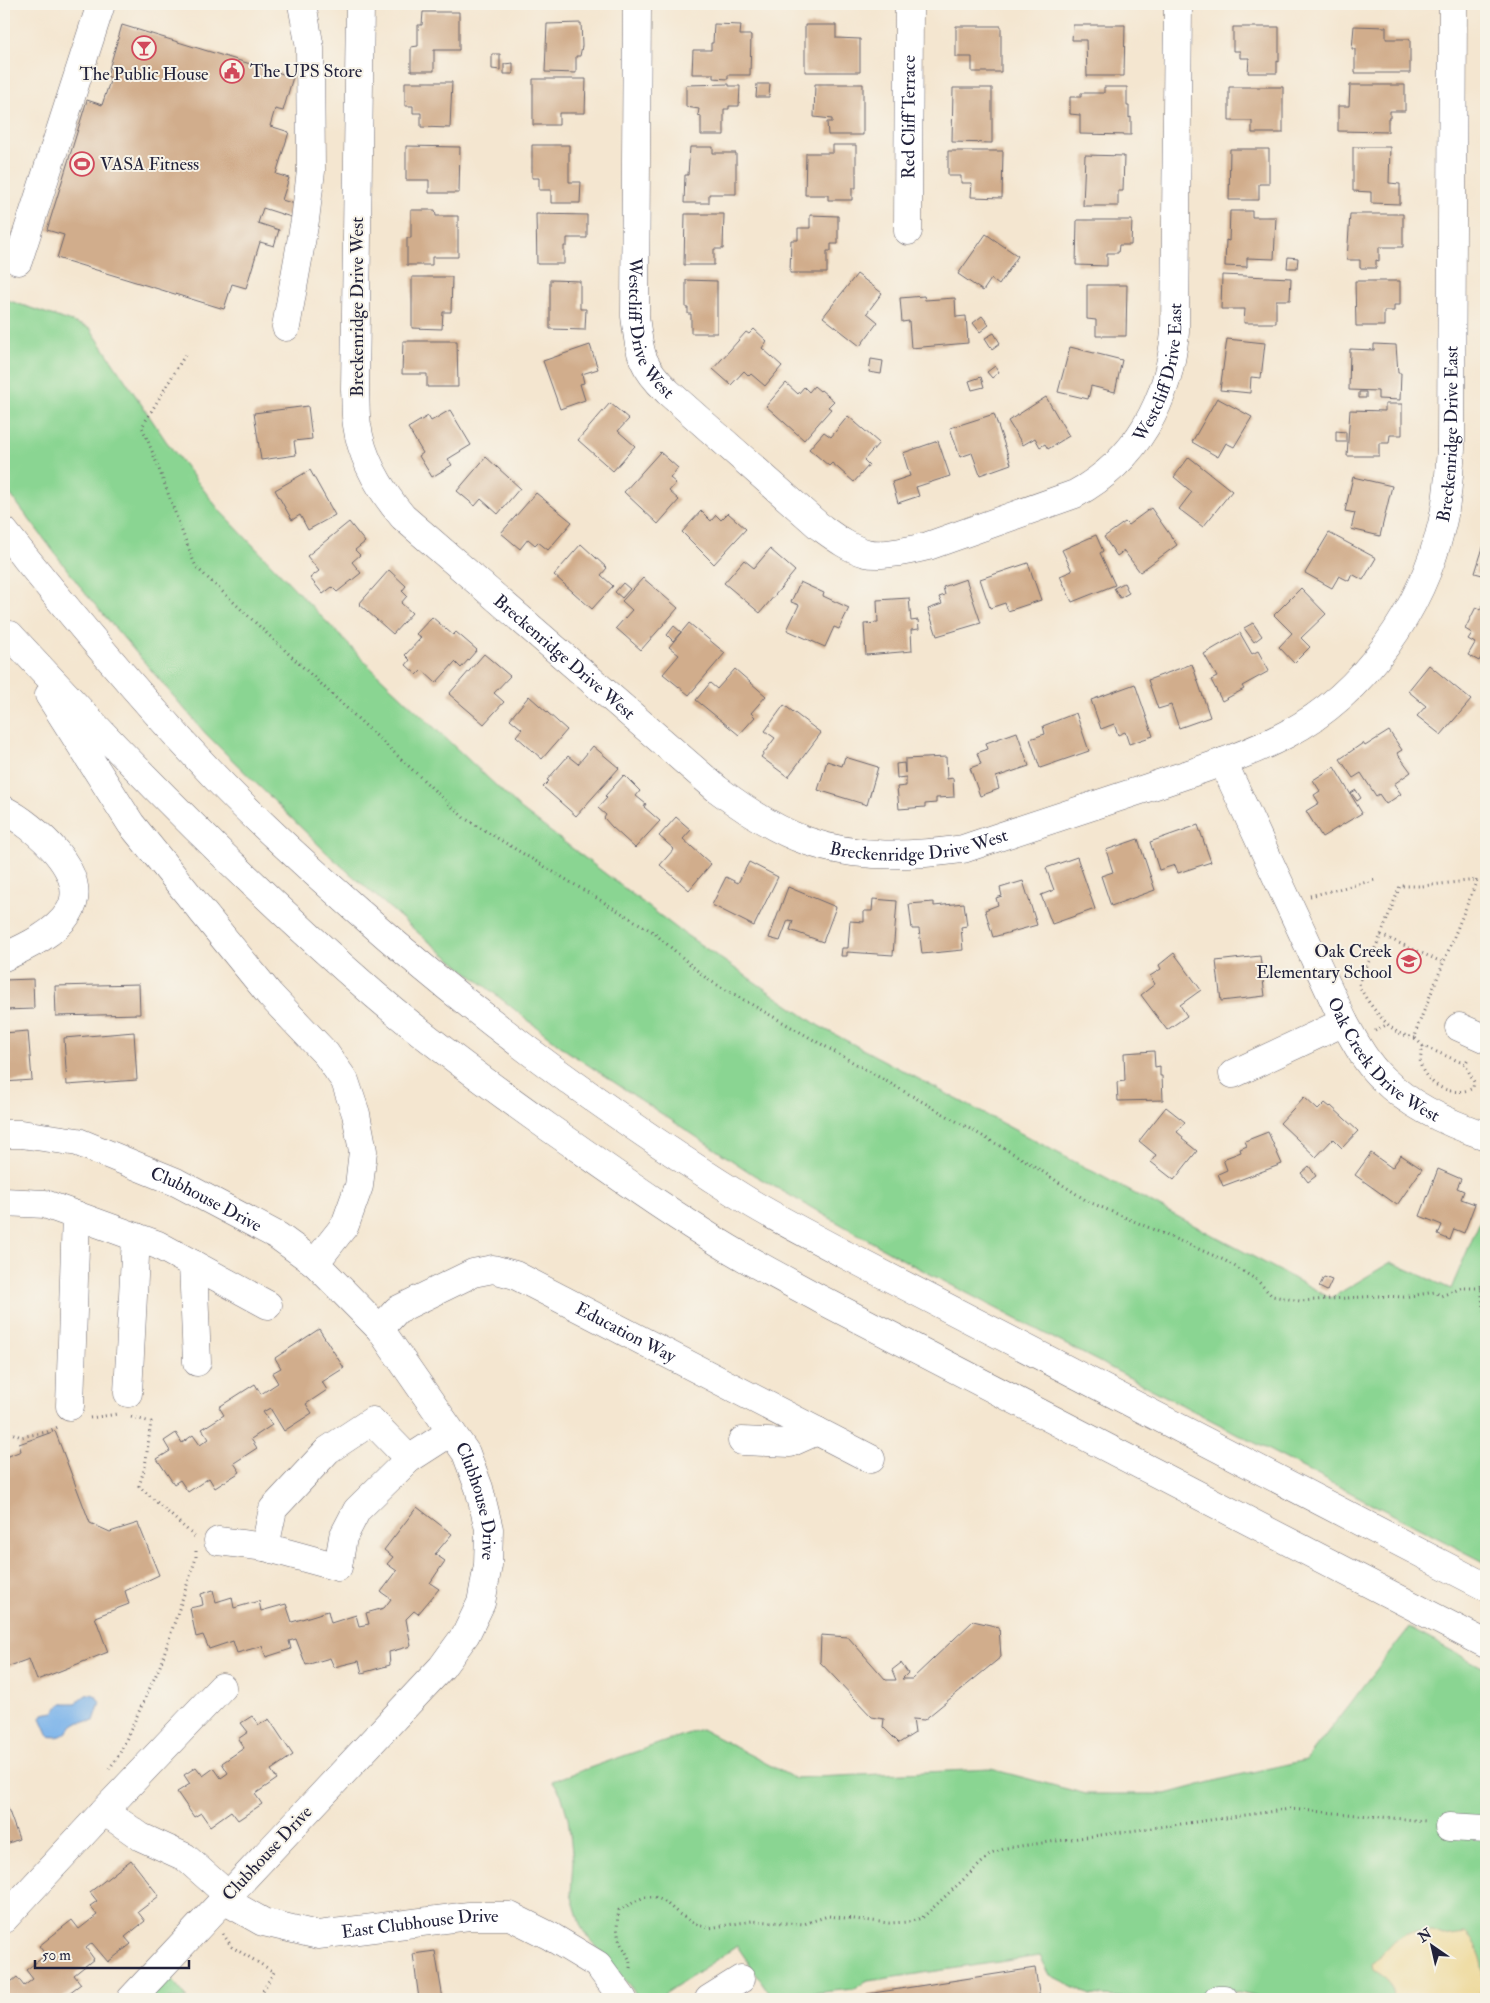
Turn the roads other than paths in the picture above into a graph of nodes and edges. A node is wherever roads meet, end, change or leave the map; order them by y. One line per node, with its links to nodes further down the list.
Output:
1 (101, 4): 9 (main road)
2 (302, 4): 10 (main road)
3 (360, 4): 14 (main road, Breckenridge Drive West)
4 (636, 4): 12 (main road, Westcliff Drive West)
5 (909, 4): 8 (main road, Red Cliff Terrace)
6 (1178, 4): 12 (main road, Westcliff Drive East)
7 (1453, 4): 14 (main road, Breckenridge Drive East)
8 (908, 231)
9 (18, 261)
10 (286, 326)
11 (4, 531): 40 (main road)
12 (867, 553)
13 (7, 630): 26 (main road); 41 (main road)
14 (1222, 762): 17 (main road, Oak Creek Drive West)
15 (4, 810): 16 (main road)
16 (4, 957)
17 (1344, 1022): 20 (main road); 21 (main road, Oak Creek Drive West)
18 (1459, 1027): 19 (main road)
19 (1479, 1046)
20 (1233, 1074)
21 (1485, 1132)
22 (4, 1134): 26 (main road, Clubhouse Drive)
23 (4, 1202): 24 (main road)
24 (76, 1215): 25 (main road); 32 (main road)
25 (136, 1237): 27 (main road); 31 (main road)
26 (315, 1263): 29 (main road, Clubhouse Drive)
27 (193, 1264): 28 (main road); 30 (main road)
28 (268, 1304)
29 (380, 1329): 33 (main road, Education Way); 34 (main road, Clubhouse Drive)
30 (197, 1362)
31 (126, 1408)
32 (73, 1416)
33 (817, 1431): 35 (main road); 36 (main road, Education Way)
34 (451, 1432): 37 (main road); 46 (main road, Clubhouse Drive)
35 (742, 1441)
36 (870, 1459)
37 (409, 1460): 39 (main road); 39 (main road)
38 (203, 1543): 39 (main road)
39 (266, 1547)
40 (1486, 1587)
41 (1486, 1644)
42 (222, 1687): 43 (main road)
43 (104, 1811): 46 (main road, East Clubhouse Drive); 47 (main road)
44 (1449, 1827): 45 (main road)
45 (1486, 1828)
46 (221, 1903): 49 (main road, East Clubhouse Drive); 50 (main road, Clubhouse Drive)
47 (4, 1919)
48 (741, 1979): 51 (main road)
49 (622, 1998)
50 (131, 1999)
51 (709, 1999)
52 (1218, 1999): 53 (main road)
53 (1224, 1999)

